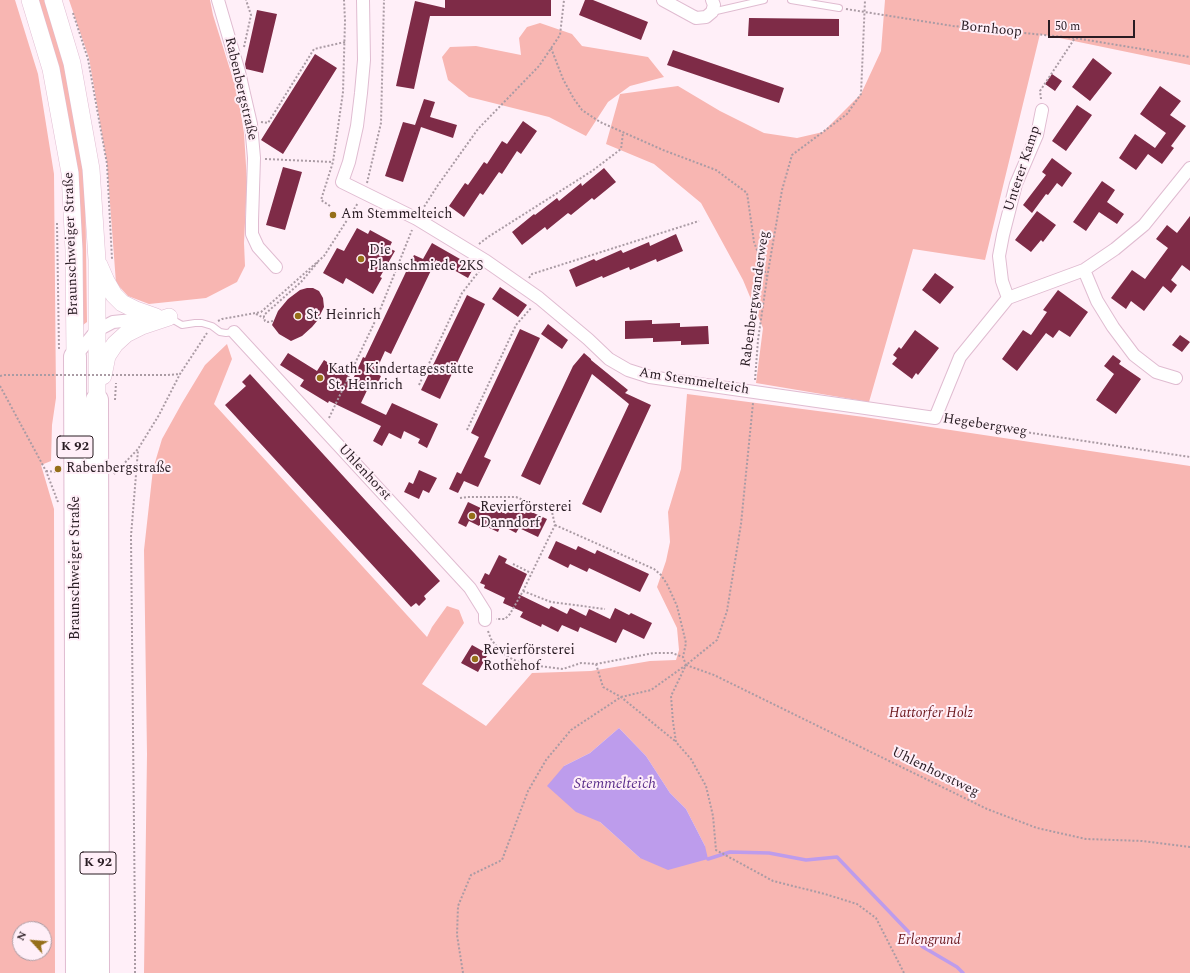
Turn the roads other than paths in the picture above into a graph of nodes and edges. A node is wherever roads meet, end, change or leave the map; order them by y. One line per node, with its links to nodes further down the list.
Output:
1 (30, 0): 19 (main road, Braunschweiger Straße / K 92)
2 (53, 0): 12 (main road, Braunschweiger Straße / K 92)
3 (218, 0): 13 (street, Rabenbergstraße)
4 (363, 0): 22 (street, Am Stemmelteich)
5 (663, 0): 8 (street)
6 (764, 0): 8 (lane)
7 (792, 0): 9 (lane)
8 (712, 6)
9 (839, 8)
10 (1042, 110): 15 (street, Unterer Kamp)
11 (1190, 168): 14 (street)
12 (97, 260): 16 (main road); 17 (main road, Braunschweiger Straße / K 92)
13 (276, 267)
14 (1084, 270): 15 (street); 20 (street)
15 (1008, 298): 22 (street, Hegebergweg)
16 (162, 317): 17 (street); 18 (lane); 21 (main road)
17 (96, 330): 19 (street); 21 (main road, Braunschweiger Straße / K 92)
18 (234, 332): 23 (street, Uhlenhorst)
19 (64, 359): 24 (highway, Braunschweiger Straße / K 92)
20 (1176, 378)
21 (97, 400): 25 (highway, Braunschweiger Straße / K 92)
22 (935, 418)
23 (485, 620)
24 (77, 973)
25 (98, 973)

